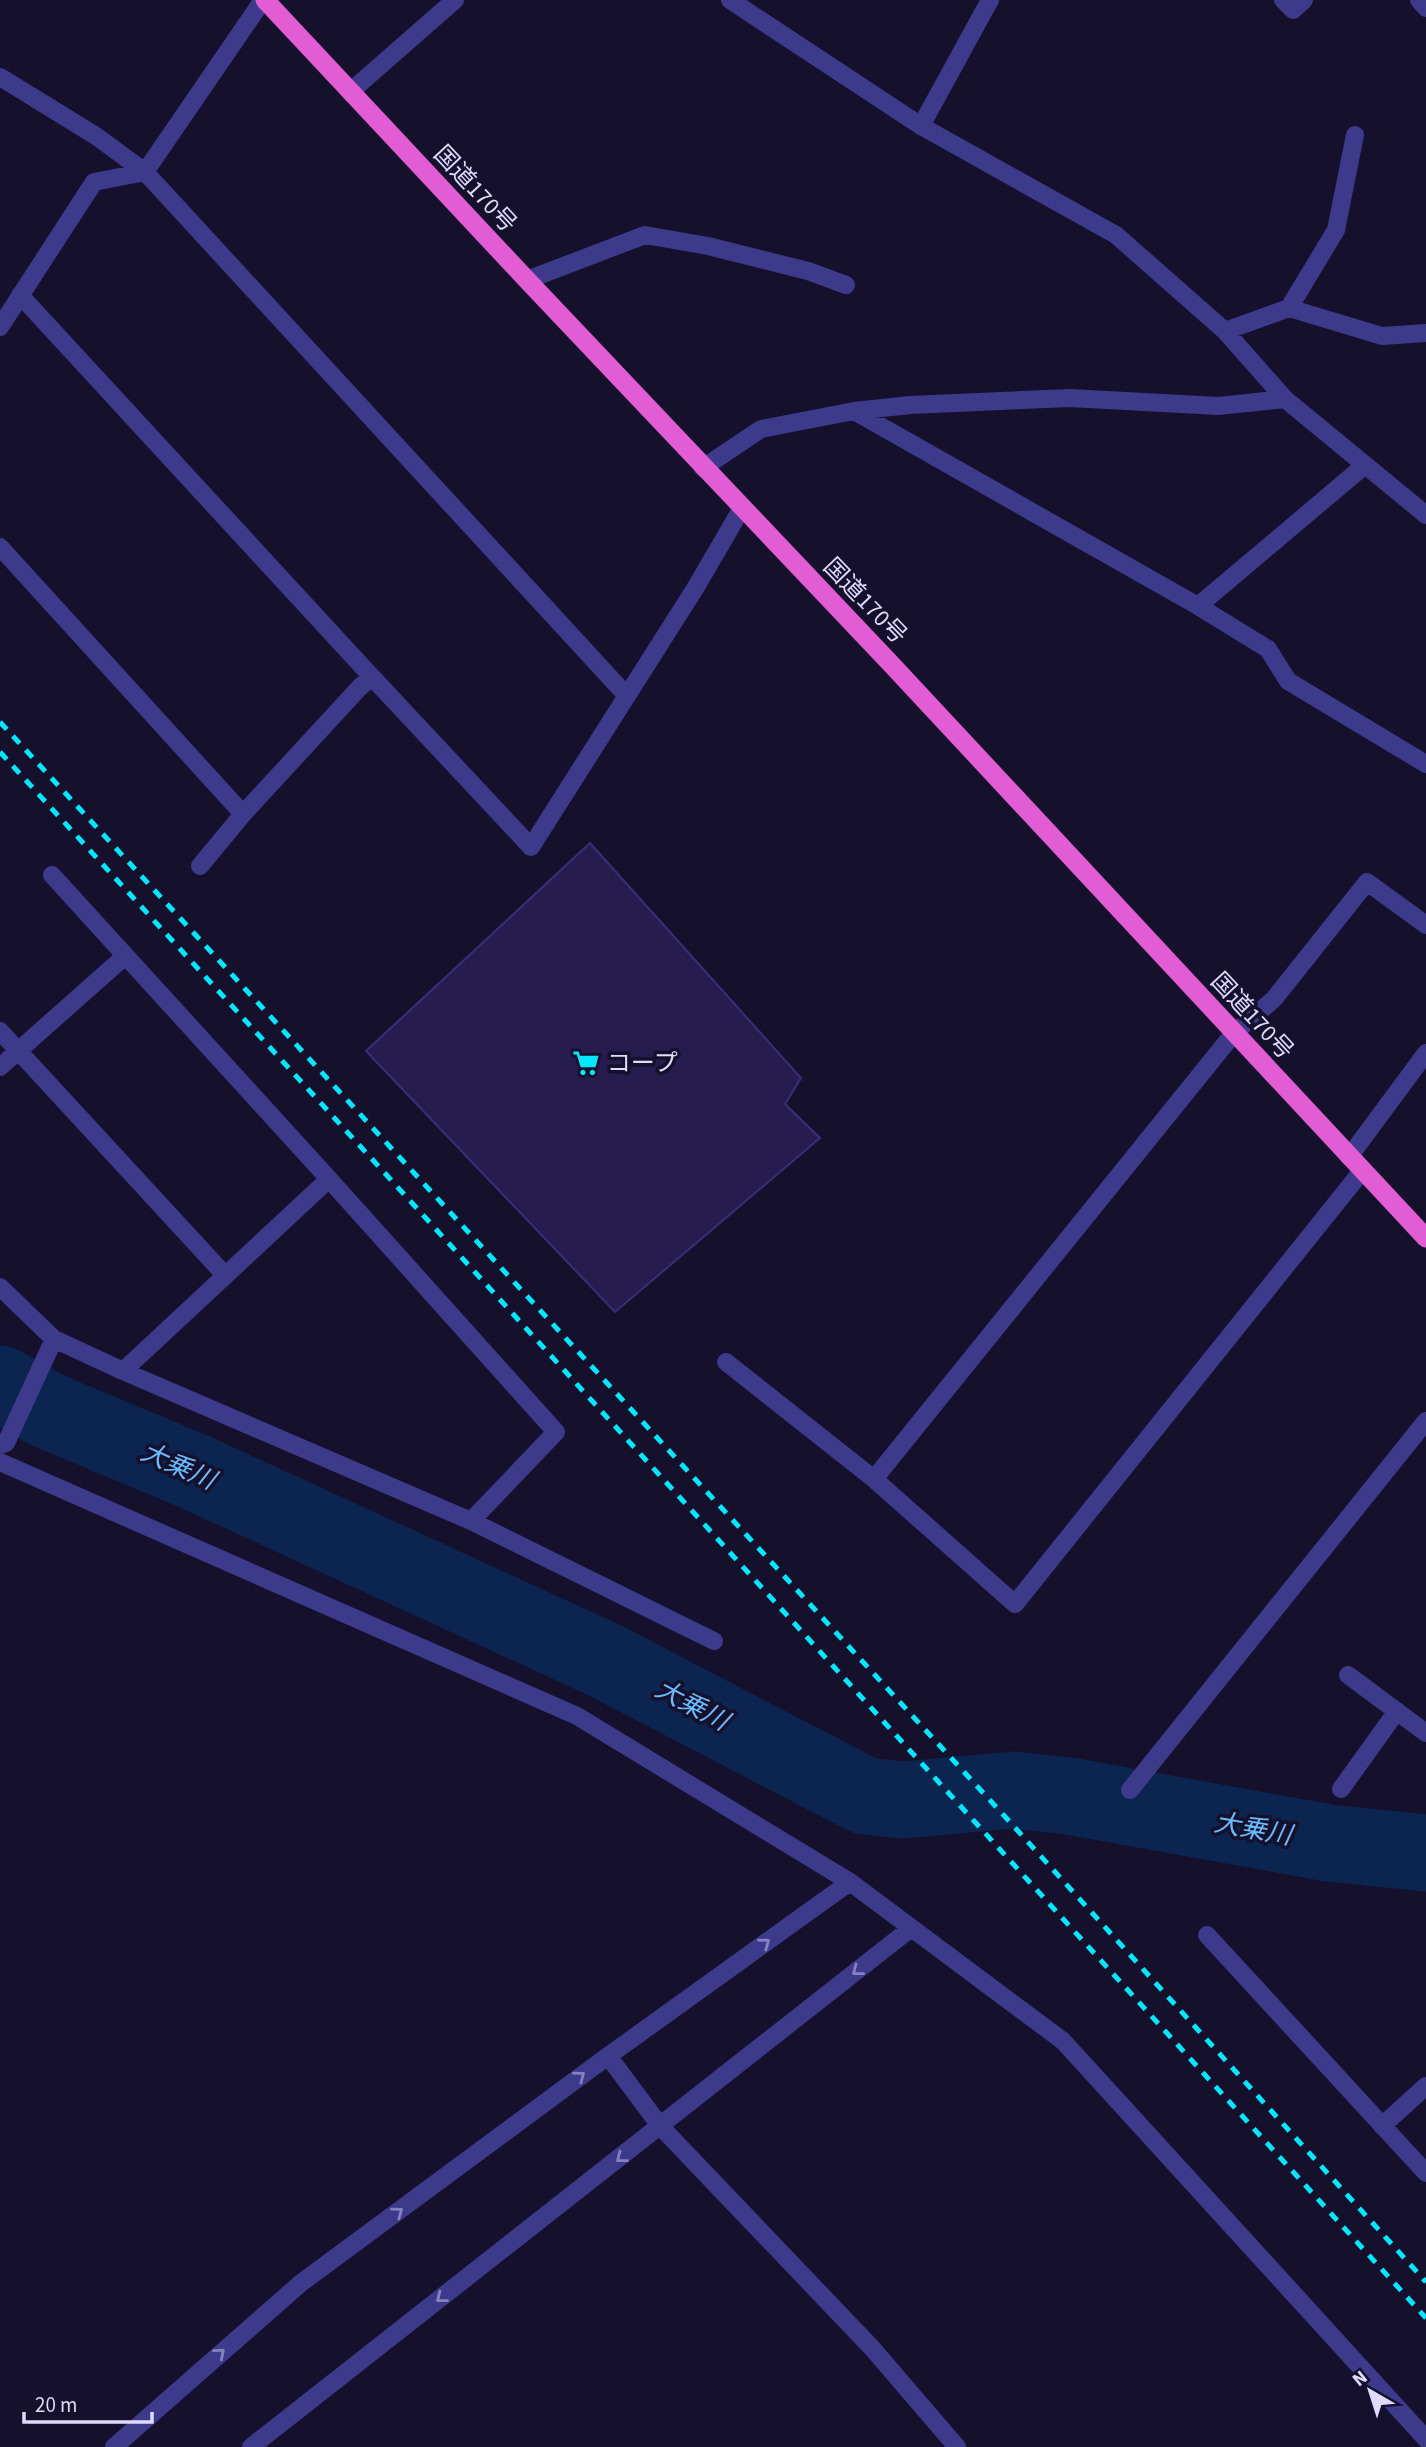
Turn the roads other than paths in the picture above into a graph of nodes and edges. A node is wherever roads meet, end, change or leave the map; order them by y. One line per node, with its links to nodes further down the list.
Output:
1 (264, 0): 10 (highway, 国道170号); 13 (street)
2 (455, 0): 10 (street)
3 (730, 0): 11 (street)
4 (990, 0): 11 (street)
5 (1283, 0): 6 (street)
6 (1304, 0)
7 (1419, 0): 8 (street)
8 (1426, 8)
9 (0, 77): 13 (street)
10 (350, 92): 14 (highway, 国道170号)
11 (921, 126): 19 (street)
12 (1355, 135): 17 (street)
13 (145, 172): 16 (street); 30 (street)
14 (527, 280): 15 (street); 24 (highway, 国道170号)
15 (846, 285)
16 (20, 295): 18 (street); 29 (street)
17 (1289, 308): 19 (street); 20 (street)
18 (0, 327)
19 (1225, 331): 21 (street)
20 (1426, 333)
21 (1285, 400): 22 (street); 23 (street)
22 (854, 411): 24 (street); 28 (street)
23 (1365, 465): 26 (street); 28 (street)
24 (704, 468): 25 (highway, 国道170号)
25 (742, 508): 30 (street); 38 (highway, 国道170号)
26 (1426, 515)
27 (0, 547): 32 (street)
28 (1198, 606): 31 (street)
29 (372, 677): 30 (street); 32 (street)
30 (627, 696)
31 (1426, 764)
32 (243, 814): 33 (street)
33 (200, 866)
34 (52, 875): 36 (street)
35 (1426, 925): 38 (street)
36 (124, 957): 39 (street); 43 (street)
37 (0, 1031): 39 (street)
38 (1234, 1032): 42 (highway, 国道170号); 53 (street)
39 (18, 1052): 41 (street); 45 (street)
40 (1426, 1053): 42 (street)
41 (0, 1067)
42 (1356, 1164): 44 (highway, 国道170号); 53 (street)
43 (329, 1179): 45 (street); 54 (street)
44 (1426, 1238)
45 (225, 1275): 49 (street)
46 (0, 1287): 47 (street)
47 (54, 1339): 49 (street); 51 (street)
48 (726, 1362): 53 (street)
49 (123, 1371): 54 (street)
50 (1426, 1421): 60 (street)
51 (3, 1444)
52 (0, 1462): 61 (street)
53 (874, 1479)
54 (471, 1521): 55 (street)
55 (714, 1641)
56 (1348, 1675): 57 (street)
57 (1397, 1711): 58 (street); 59 (street)
58 (1426, 1733)
59 (1341, 1789)
60 (1130, 1790)
61 (850, 1882): 62 (street); 64 (street, one-way to 61)
62 (910, 1928): 67 (street, one-way to 67); 69 (street)
63 (1207, 1935): 66 (street)
64 (608, 2056): 67 (street); 70 (street, one-way to 64)
65 (1426, 2086): 66 (street)
66 (1382, 2126): 68 (street)
67 (661, 2127): 71 (street, one-way to 71); 72 (street)
68 (1426, 2174)
69 (1426, 2439)
70 (114, 2447)
71 (251, 2447)
72 (957, 2447)

